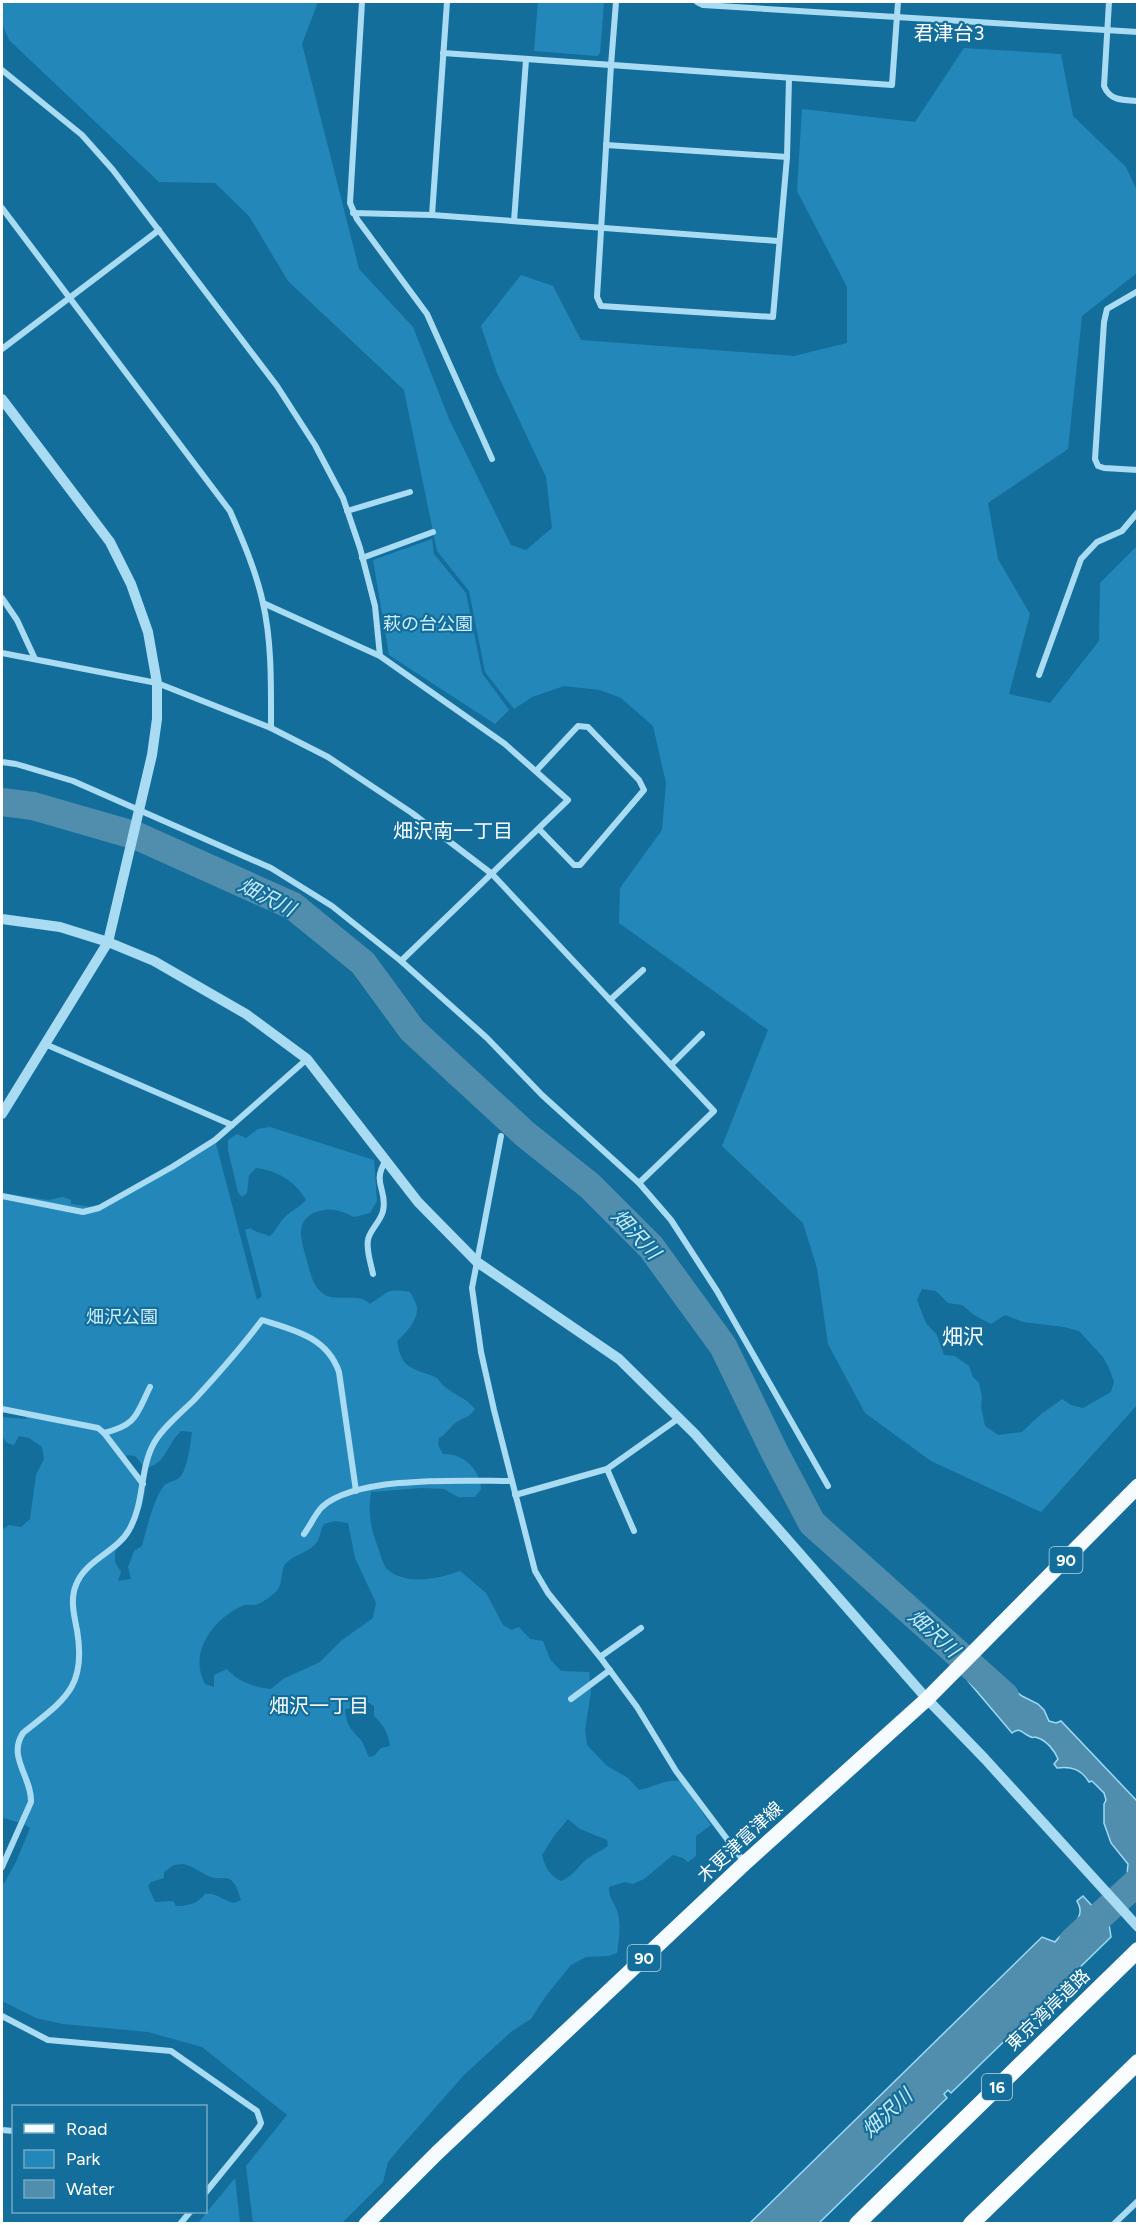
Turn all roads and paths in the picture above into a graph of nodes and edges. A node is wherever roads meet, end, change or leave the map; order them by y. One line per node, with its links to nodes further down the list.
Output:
1 (362, 2): 19 (street)
2 (447, 2): 10 (street)
3 (616, 2): 12 (street)
4 (698, 2): 7 (street)
5 (898, 2): 7 (street)
6 (1109, 2): 8 (street)
7 (897, 17): 8 (street); 14 (street)
8 (1107, 30): 9 (street); 15 (street)
9 (1137, 32)
10 (443, 53): 11 (street); 20 (street)
11 (526, 60): 12 (street); 21 (street)
12 (610, 65): 14 (street); 16 (street)
13 (2, 70): 23 (street)
14 (789, 78): 17 (street)
15 (1137, 101)
16 (606, 145): 17 (street); 22 (street)
17 (787, 157): 24 (street)
18 (2, 208): 26 (street)
19 (353, 213): 20 (street); 29 (street)
20 (432, 216): 21 (street)
21 (514, 221): 22 (street)
22 (601, 228): 24 (street); 24 (street)
23 (159, 230): 26 (street); 32 (street)
24 (778, 241)
25 (1137, 291): 30 (street)
26 (70, 298): 27 (street); 37 (street)
27 (2, 349)
28 (2, 399): 42 (street)
29 (492, 459)
30 (1137, 470)
31 (410, 492): 32 (street)
32 (347, 511): 35 (street)
33 (1137, 512): 41 (street)
34 (433, 532): 35 (street)
35 (362, 558): 39 (street)
36 (2, 598): 40 (street)
37 (263, 603): 39 (street); 43 (street)
38 (2, 653): 40 (street)
39 (380, 656): 45 (street)
40 (35, 659): 42 (street)
41 (1039, 675)
42 (157, 683): 43 (street); 46 (street)
43 (271, 728): 48 (street)
44 (2, 762): 46 (street)
45 (536, 771): 47 (street); 47 (street)
46 (140, 811): 50 (street); 51 (street)
47 (539, 829): 48 (street)
48 (492, 874): 51 (street); 53 (street)
49 (2, 919): 50 (street)
50 (108, 942): 55 (street); 56 (street)
51 (401, 961): 62 (street)
52 (643, 970): 53 (street)
53 (610, 1000): 57 (street)
54 (702, 1034): 57 (street)
55 (45, 1044): 58 (street); 59 (street)
56 (307, 1059): 59 (street); 61 (street)
57 (670, 1065): 62 (street)
58 (2, 1114)
59 (232, 1125): 63 (street)
60 (501, 1136): 64 (street)
61 (386, 1160): 64 (street); 65 (street)
62 (639, 1183): 73 (street)
63 (2, 1196)
64 (477, 1262): 68 (street); 71 (street)
65 (373, 1274)
66 (150, 1387): 69 (street)
67 (2, 1409): 69 (street)
68 (679, 1418): 70 (street); 83 (street)
69 (104, 1432): 72 (street)
70 (607, 1469): 76 (street); 77 (street)
71 (511, 1481): 75 (street); 76 (street)
72 (144, 1485): 75 (street); 85 (street)
73 (828, 1486)
74 (1137, 1486): 83 (main road, 木更津富津線 / 90)
75 (356, 1491): 78 (street)
76 (515, 1495): 80 (street)
77 (634, 1531)
78 (304, 1534)
79 (641, 1628): 80 (street)
80 (600, 1657): 81 (street)
81 (610, 1670): 82 (street); 84 (street)
82 (571, 1699)
83 (927, 1699): 84 (main road, 木更津富津線 / 90); 86 (street)
84 (745, 1863): 92 (main road, 木更津富津線 / 90)
85 (2, 1867)
86 (1137, 1927)
87 (1137, 1950): 93 (highway, 東京湾岸道路 / 16)
88 (2, 2016): 90 (street)
89 (1137, 2062): 94 (highway)
90 (207, 2188)
91 (1137, 2201): 95 (street)
92 (366, 2223)
93 (857, 2223)
94 (971, 2223)
95 (1114, 2223)

